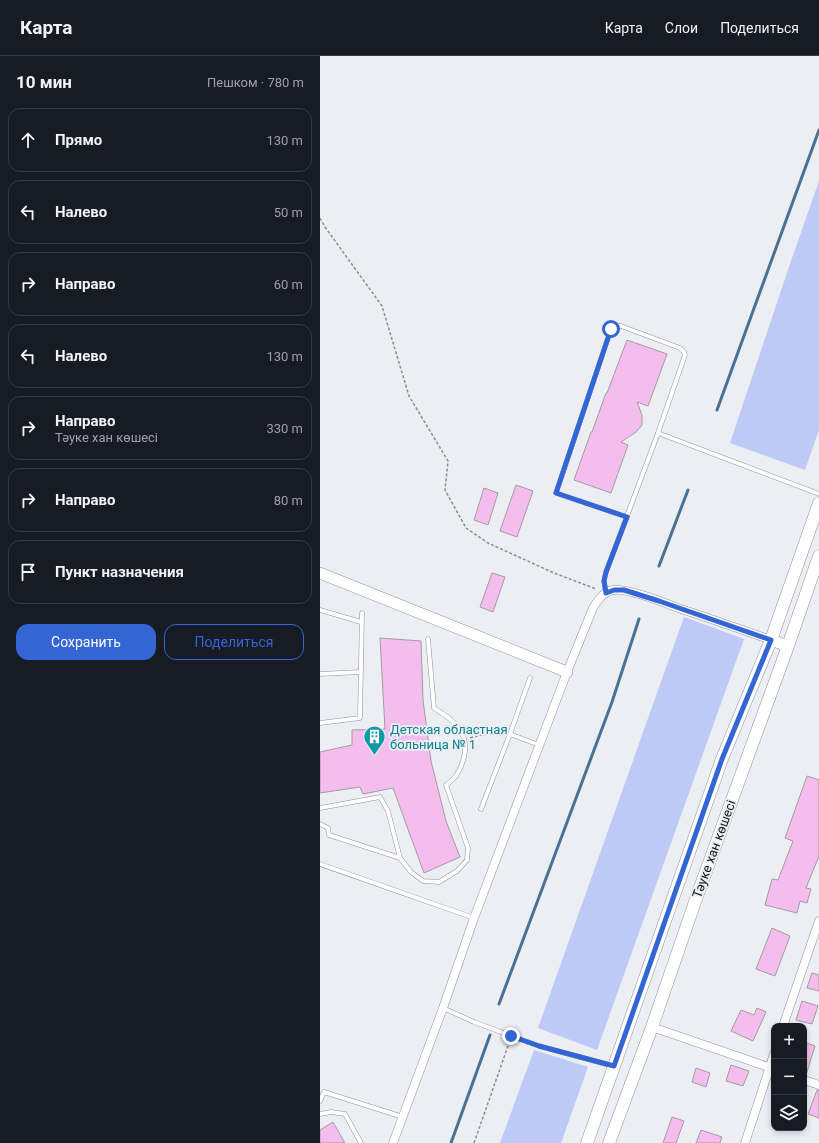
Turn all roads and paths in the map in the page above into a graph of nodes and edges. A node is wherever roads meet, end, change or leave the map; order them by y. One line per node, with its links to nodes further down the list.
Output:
1 (320, 218): 8 (path)
2 (658, 433): 3 (lane); 5 (lane); 5 (lane)
3 (819, 494)
4 (819, 503): 13 (main road, Тәуке хан көшесі)
5 (627, 517): 8 (lane)
6 (819, 556): 14 (main road, Тәуке хан көшесі)
7 (320, 574): 16 (street)
8 (606, 593): 13 (street); 16 (street)
9 (320, 610): 11 (lane)
10 (362, 613): 11 (lane)
11 (361, 622): 15 (lane)
12 (428, 639): 21 (lane)
13 (771, 640): 14 (street); 34 (main road, Тәуке хан көшесі)
14 (788, 646): 32 (main road, Тәуке хан көшесі)
15 (360, 672): 17 (lane); 19 (lane)
16 (567, 672): 22 (street)
17 (320, 674)
18 (530, 678): 20 (lane)
19 (320, 723)
20 (509, 735): 21 (path); 22 (lane); 24 (lane)
21 (464, 740): 26 (lane)
22 (540, 745): 28 (street)
23 (320, 808): 26 (lane)
24 (481, 809)
25 (320, 824): 26 (lane)
26 (400, 858)
27 (320, 864): 28 (lane)
28 (474, 918): 30 (street)
29 (819, 921): 31 (street)
30 (443, 1008): 33 (lane); 42 (street)
31 (785, 1023)
32 (652, 1026): 35 (street); 47 (main road, Тәуке хан көшесі)
33 (511, 1036): 34 (lane); 45 (path)
34 (614, 1066): 46 (main road, Тәуке хан көшесі)
35 (771, 1068)
36 (771, 1071): 48 (street)
37 (807, 1081): 38 (street)
38 (819, 1085)
39 (322, 1092): 40 (lane); 42 (lane)
40 (320, 1101)
41 (320, 1114): 43 (lane)
42 (403, 1117): 44 (street)
43 (361, 1143)
44 (393, 1143)
45 (474, 1143)
46 (587, 1143)
47 (609, 1143)
48 (745, 1143)

